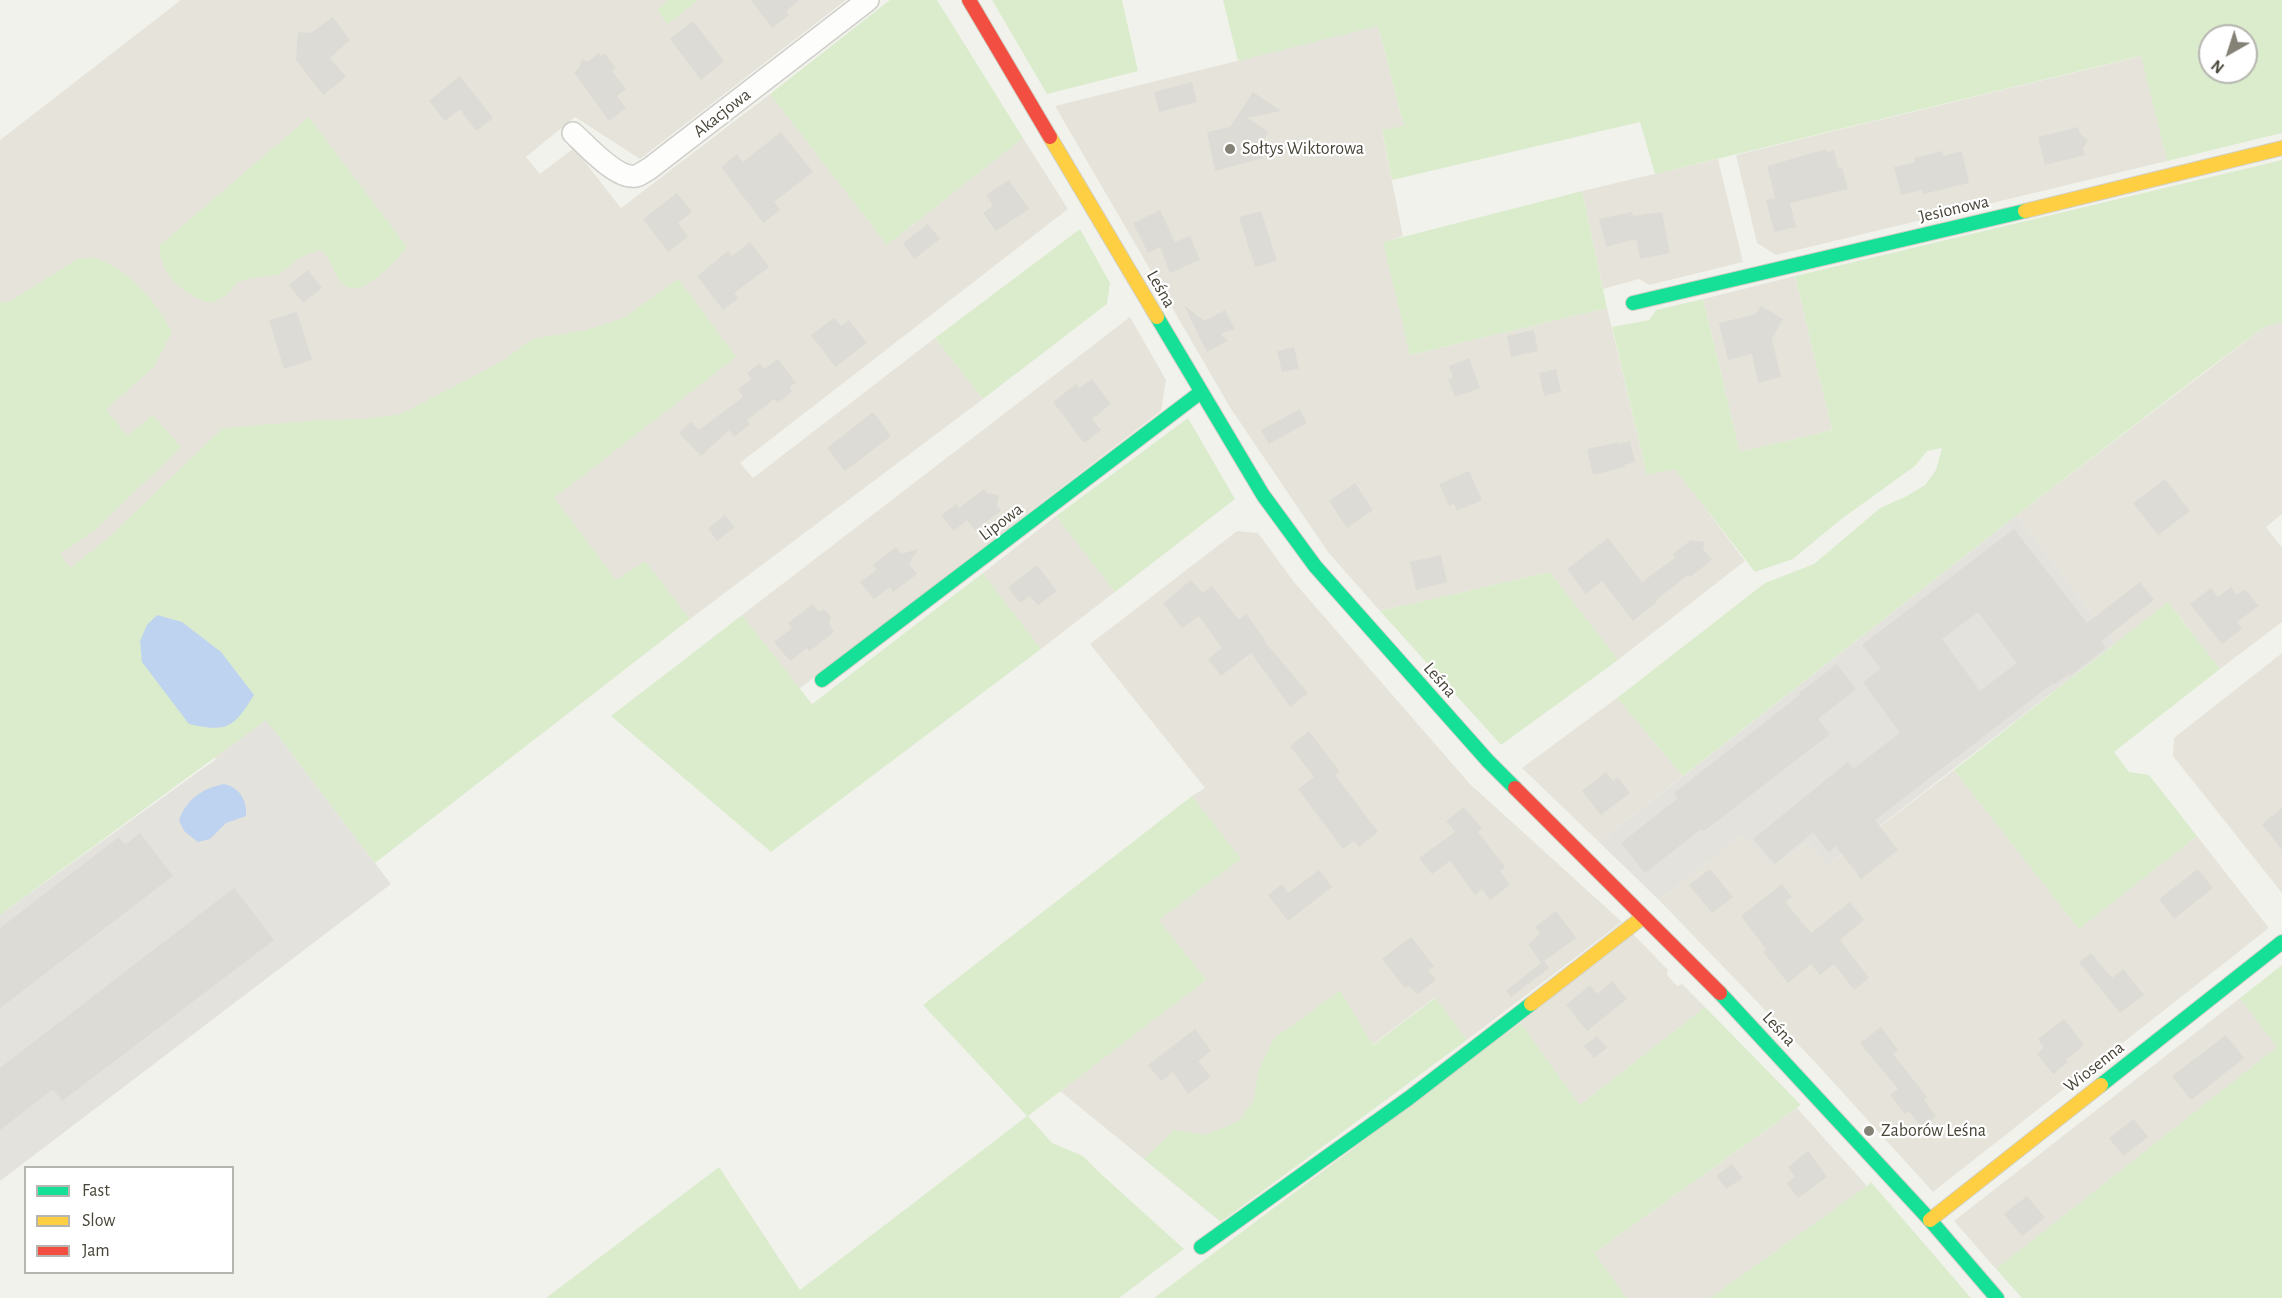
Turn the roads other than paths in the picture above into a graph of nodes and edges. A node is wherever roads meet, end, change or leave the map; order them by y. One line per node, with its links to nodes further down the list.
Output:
1 (868, 0): 3 (street, Akacjowa)
2 (969, 0): 6 (street, Leśna)
3 (573, 133)
4 (2282, 148): 5 (street, Jesionowa)
5 (1633, 303)
6 (1201, 392): 7 (street, Lipowa); 8 (street, Leśna)
7 (822, 680)
8 (1643, 917): 10 (street, Leśna); 11 (street)
9 (2282, 942): 10 (street, Wiosenna)
10 (1930, 1220): 12 (street, Leśna)
11 (1201, 1247)
12 (1997, 1298)

